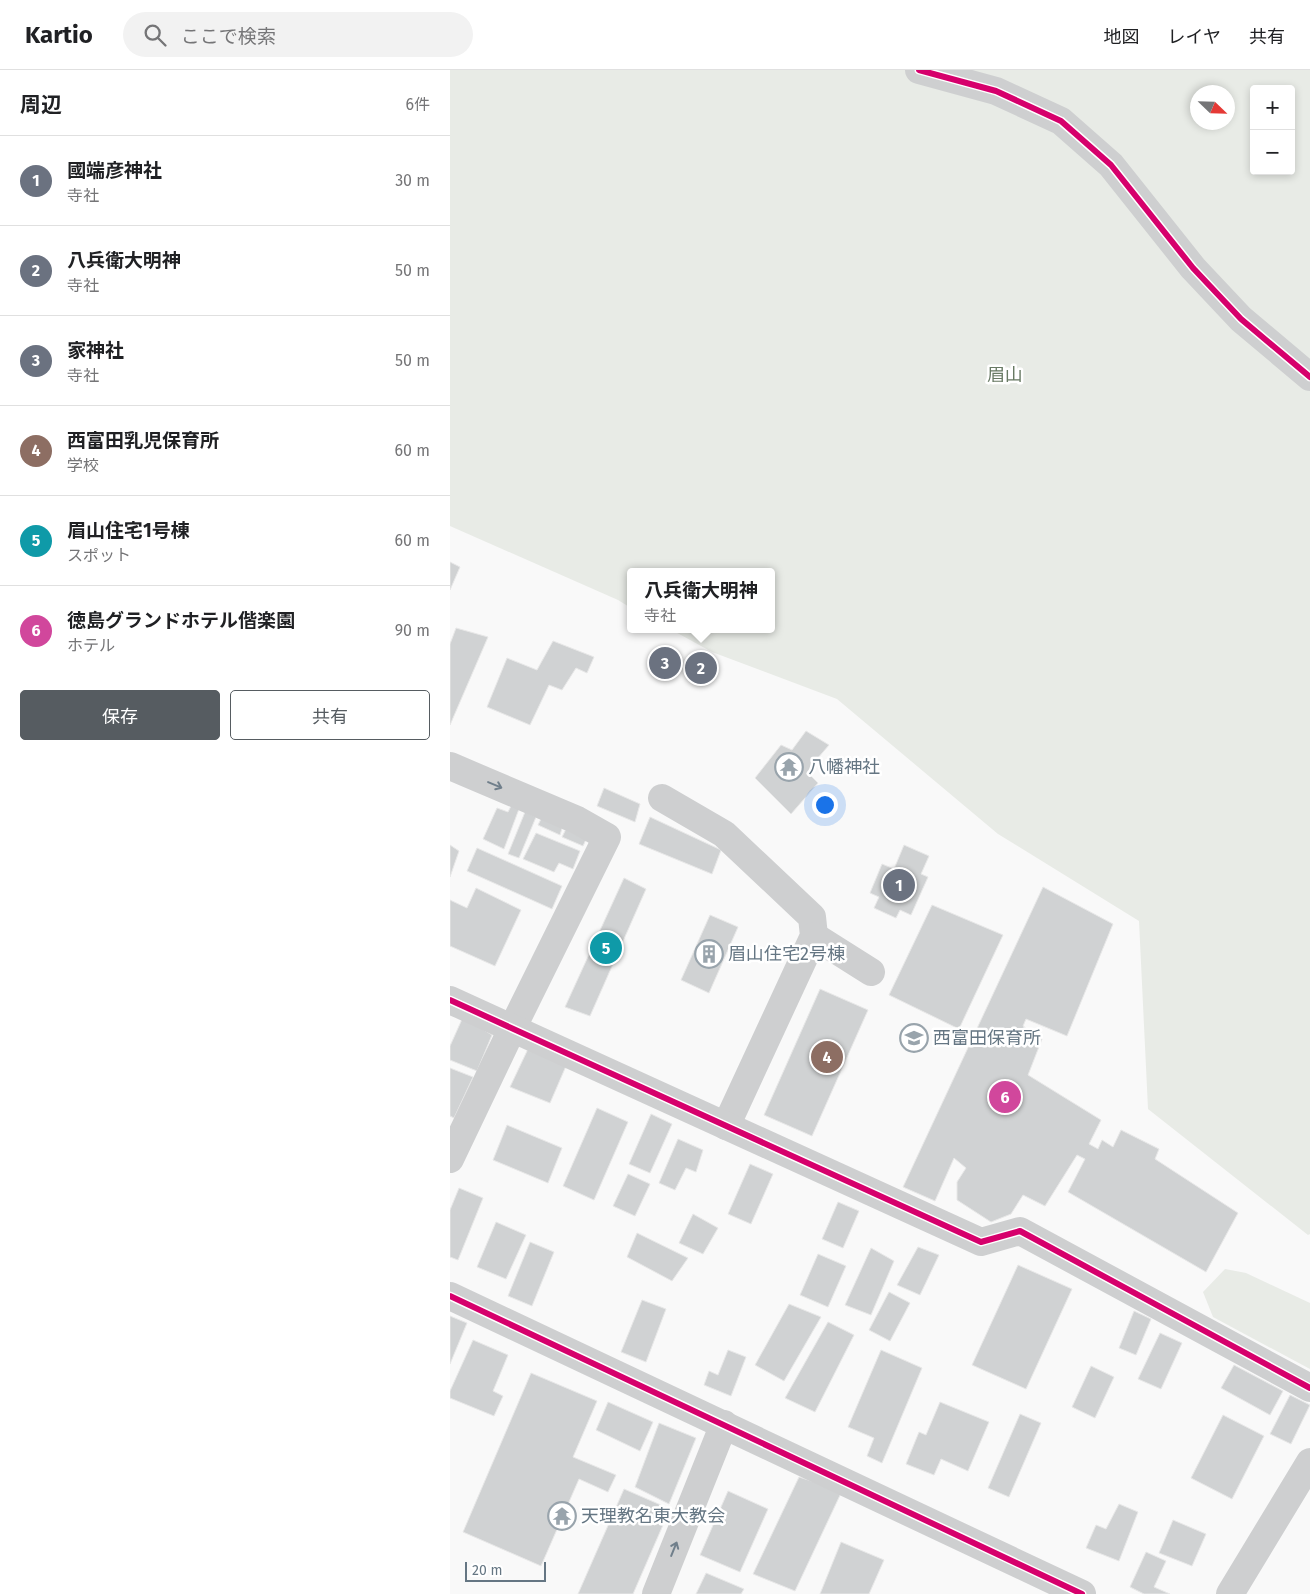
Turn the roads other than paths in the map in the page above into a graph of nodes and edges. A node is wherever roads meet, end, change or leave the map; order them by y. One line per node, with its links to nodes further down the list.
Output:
1 (919, 70): 2 (street)
2 (1310, 377)
3 (450, 766): 8 (street, one-way to 8)
4 (662, 798): 5 (street)
5 (814, 936): 6 (street); 9 (street)
6 (871, 972)
7 (450, 1000): 8 (street)
8 (512, 1029): 9 (street); 10 (street)
9 (726, 1126): 12 (street)
10 (450, 1159)
11 (450, 1296): 13 (street)
12 (1310, 1388)
13 (724, 1424): 15 (street, one-way to 13); 16 (street)
14 (1310, 1462): 17 (street)
15 (656, 1594)
16 (1082, 1594)
17 (1230, 1594)

